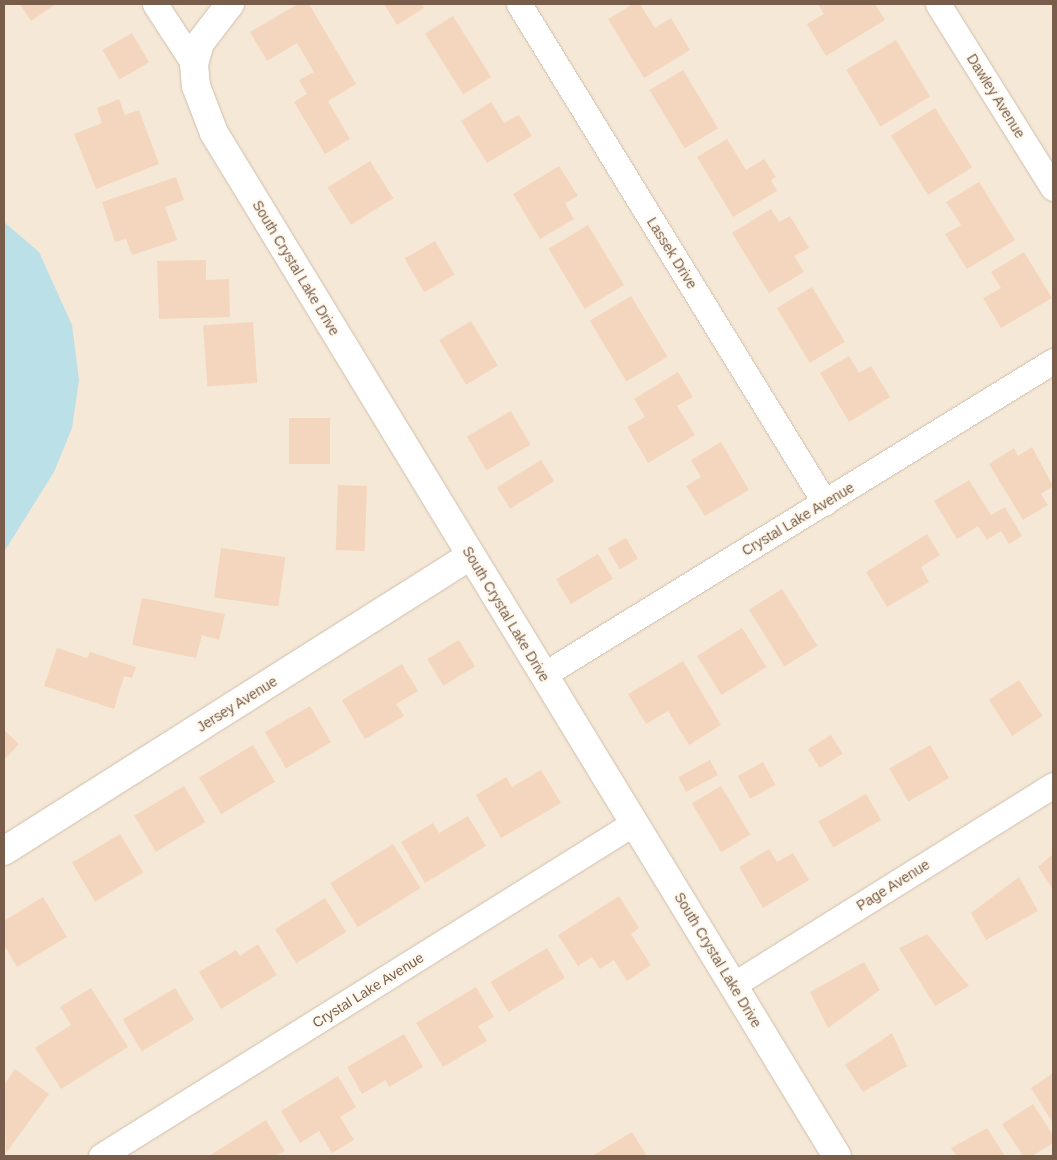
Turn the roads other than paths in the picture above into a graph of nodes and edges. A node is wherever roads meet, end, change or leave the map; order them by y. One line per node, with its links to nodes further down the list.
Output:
1 (155, 4): 5 (street)
2 (230, 4): 5 (street)
3 (519, 4): 8 (street, Lassek Drive)
4 (938, 4): 6 (street, Dawley Avenue)
5 (194, 64): 9 (street, South Crystal Lake Drive)
6 (1053, 188)
7 (1053, 361): 8 (street, Crystal Lake Avenue)
8 (825, 503): 10 (street, Crystal Lake Avenue)
9 (470, 556): 10 (street, South Crystal Lake Drive); 13 (street, Jersey Avenue)
10 (543, 675): 12 (street, South Crystal Lake Drive)
11 (1053, 785): 14 (street, Page Avenue)
12 (634, 823): 14 (street, South Crystal Lake Drive); 15 (street, Crystal Lake Avenue)
13 (4, 851)
14 (733, 985): 16 (street, South Crystal Lake Drive)
15 (101, 1156)
16 (837, 1156)

